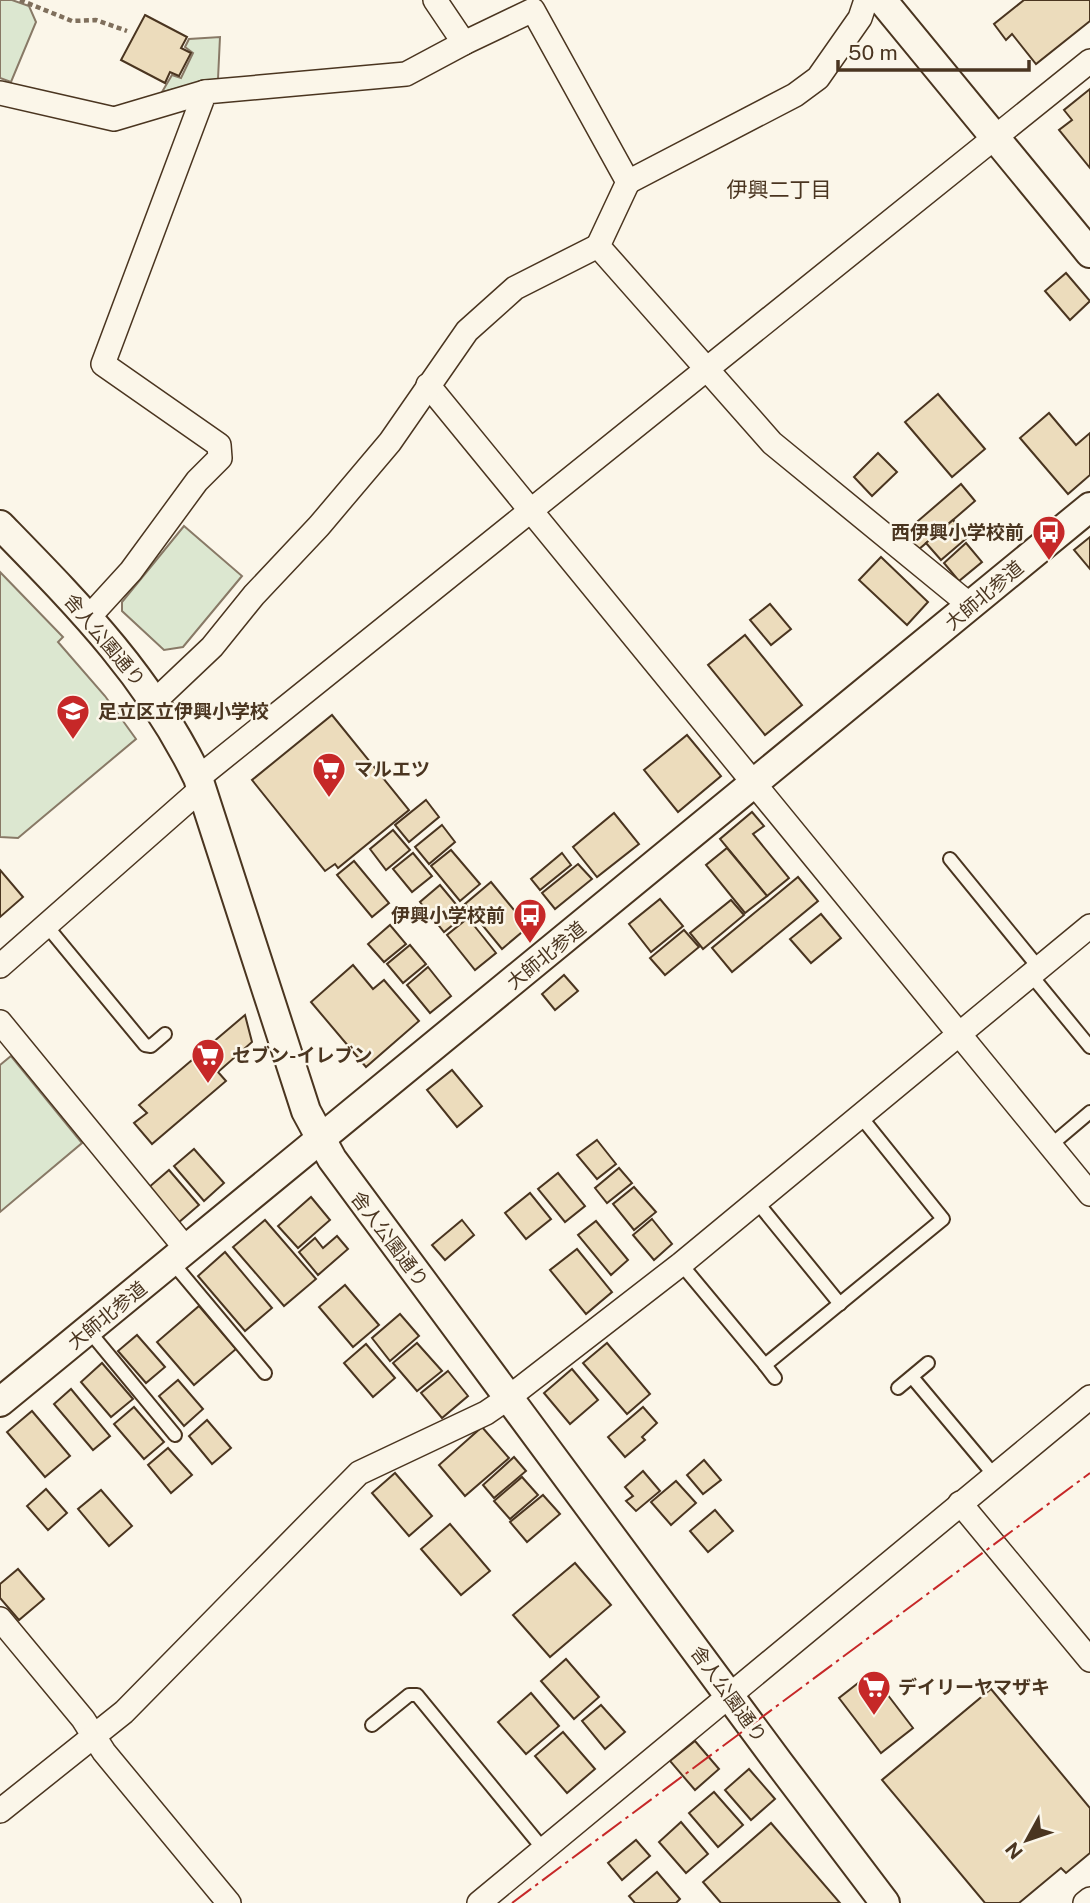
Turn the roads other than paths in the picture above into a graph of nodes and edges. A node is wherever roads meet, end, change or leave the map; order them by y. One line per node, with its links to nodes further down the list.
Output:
1 (435, 0): 4 (street)
2 (866, 0): 9 (street)
3 (882, 0): 8 (street)
4 (464, 43): 6 (street); 9 (street)
5 (1090, 61): 8 (street)
6 (205, 92): 7 (street); 18 (street)
7 (0, 93)
8 (996, 136): 11 (street); 12 (street)
9 (628, 182): 10 (street)
10 (598, 247): 12 (street); 13 (street)
11 (1090, 253)
12 (707, 370): 15 (street); 17 (street)
13 (428, 385): 15 (street); 19 (street)
14 (1090, 507): 17 (street, 大師北参道)
15 (532, 510): 20 (street); 21 (street)
16 (0, 525): 18 (street, 舎人公園通り)
17 (971, 606): 21 (street, 大師北参道)
18 (89, 617): 19 (street, 舎人公園通り)
19 (155, 701): 20 (street, 舎人公園通り)
20 (200, 783): 23 (street); 33 (street, 舎人公園通り)
21 (753, 785): 29 (street); 33 (street, 大師北参道)
22 (950, 859): 26 (lane)
23 (46, 925): 25 (street); 28 (lane)
24 (1090, 926): 26 (street)
25 (0, 965)
26 (1035, 971): 29 (street); 30 (lane)
27 (0, 1022): 37 (street)
28 (165, 1034)
29 (960, 1034): 32 (street); 34 (street)
30 (1090, 1047)
31 (1090, 1111): 34 (lane)
32 (861, 1117): 36 (street); 39 (lane)
33 (320, 1140): 37 (street, 大師北参道); 48 (street, 舎人公園通り)
34 (1051, 1145): 35 (street)
35 (1090, 1194)
36 (757, 1202): 38 (street); 39 (lane)
37 (179, 1256): 40 (street, 大師北参道); 43 (lane)
38 (681, 1265): 42 (lane); 48 (street)
39 (840, 1304): 42 (lane)
40 (89, 1331): 49 (street, 大師北参道); 50 (lane)
41 (928, 1363): 44 (lane)
42 (765, 1365): 45 (lane)
43 (265, 1373)
44 (912, 1377): 46 (lane); 51 (lane)
45 (775, 1378)
46 (898, 1388)
47 (1090, 1397): 51 (street)
48 (508, 1398): 55 (street, 舎人公園通り); 57 (street)
49 (0, 1402)
50 (175, 1435)
51 (994, 1475): 52 (street)
52 (960, 1503): 54 (street); 55 (street)
53 (0, 1619): 57 (street)
54 (1090, 1660)
55 (730, 1695): 59 (street); 63 (street, 舎人公園通り)
56 (372, 1725): 59 (lane)
57 (94, 1735): 58 (street); 61 (street)
58 (0, 1811)
59 (544, 1850): 62 (street)
60 (1090, 1899): 64 (street)
61 (229, 1903)
62 (479, 1903)
63 (885, 1903)
64 (1085, 1903)

